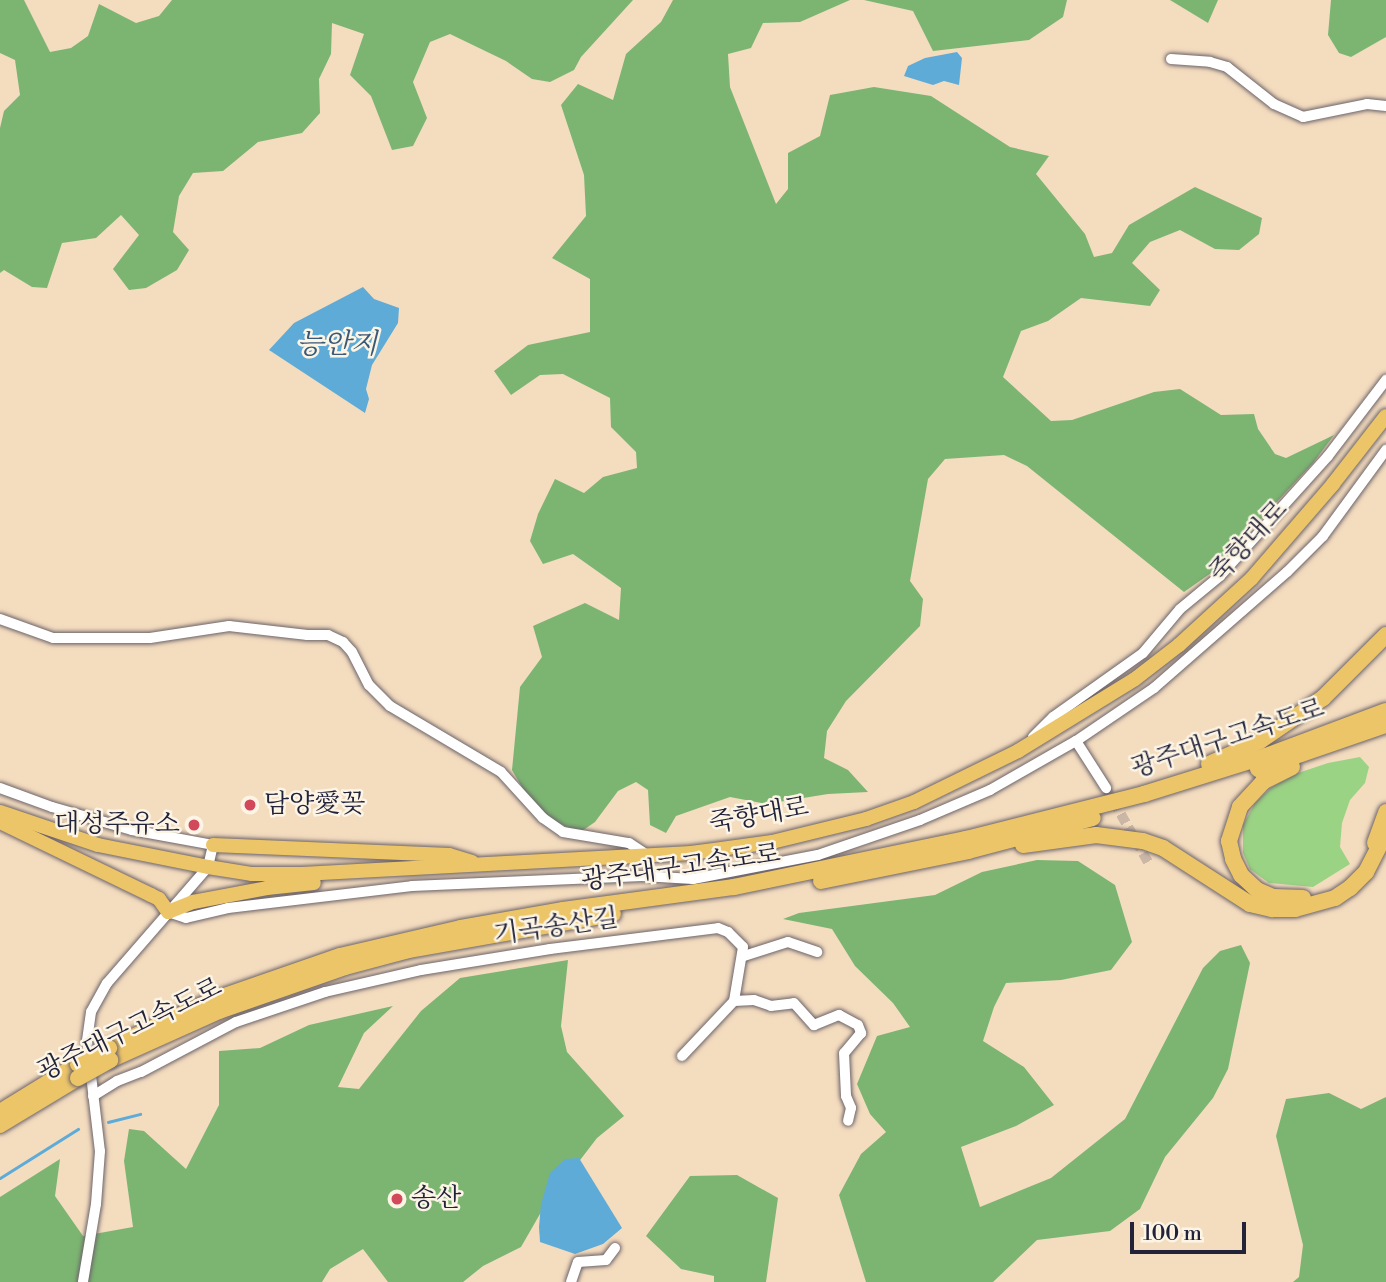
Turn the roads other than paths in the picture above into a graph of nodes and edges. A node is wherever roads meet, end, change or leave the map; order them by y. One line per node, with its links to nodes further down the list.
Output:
1 (1171, 59): 2 (street)
2 (1386, 106)
3 (1386, 380): 12 (street)
4 (1386, 416): 12 (main road, 죽향대로)
5 (1386, 450): 10 (street)
6 (0, 619): 22 (street)
7 (1386, 635): 15 (highway)
8 (1386, 711): 15 (highway, 광주대구고속도로)
9 (1386, 725): 11 (highway, 광주대구고속도로)
10 (1076, 741): 14 (street); 26 (street)
11 (1344, 741): 17 (highway); 21 (highway, 광주대구고속도로)
12 (1018, 751): 22 (main road, 죽향대로)
13 (0, 788): 20 (street)
14 (1106, 788)
15 (1144, 793): 30 (highway, 광주대구고속도로)
16 (0, 812): 24 (main road, 죽향대로)
17 (1386, 812)
18 (0, 822): 26 (main road)
19 (1386, 833): 21 (highway)
20 (213, 845): 23 (main road); 24 (street)
21 (968, 851): 30 (highway, 광주대구고속도로)
22 (649, 856): 23 (main road, 죽향대로)
23 (484, 865): 25 (main road, 죽향대로)
24 (208, 867): 25 (main road, 죽향대로); 26 (street)
25 (418, 869): 26 (main road)
26 (168, 912): 33 (street)
27 (817, 952): 28 (street)
28 (744, 956): 29 (street); 33 (street, 기곡송산길)
29 (734, 1001): 31 (street); 35 (street)
30 (109, 1054): 32 (highway, 광주대구고속도로, bridge)
31 (682, 1056)
32 (78, 1071): 34 (highway, 광주대구고속도로); 36 (highway, 광주대구고속도로)
33 (93, 1096): 38 (street)
34 (0, 1112)
35 (848, 1121)
36 (0, 1125)
37 (615, 1248): 39 (street)
38 (83, 1282)
39 (571, 1282)

